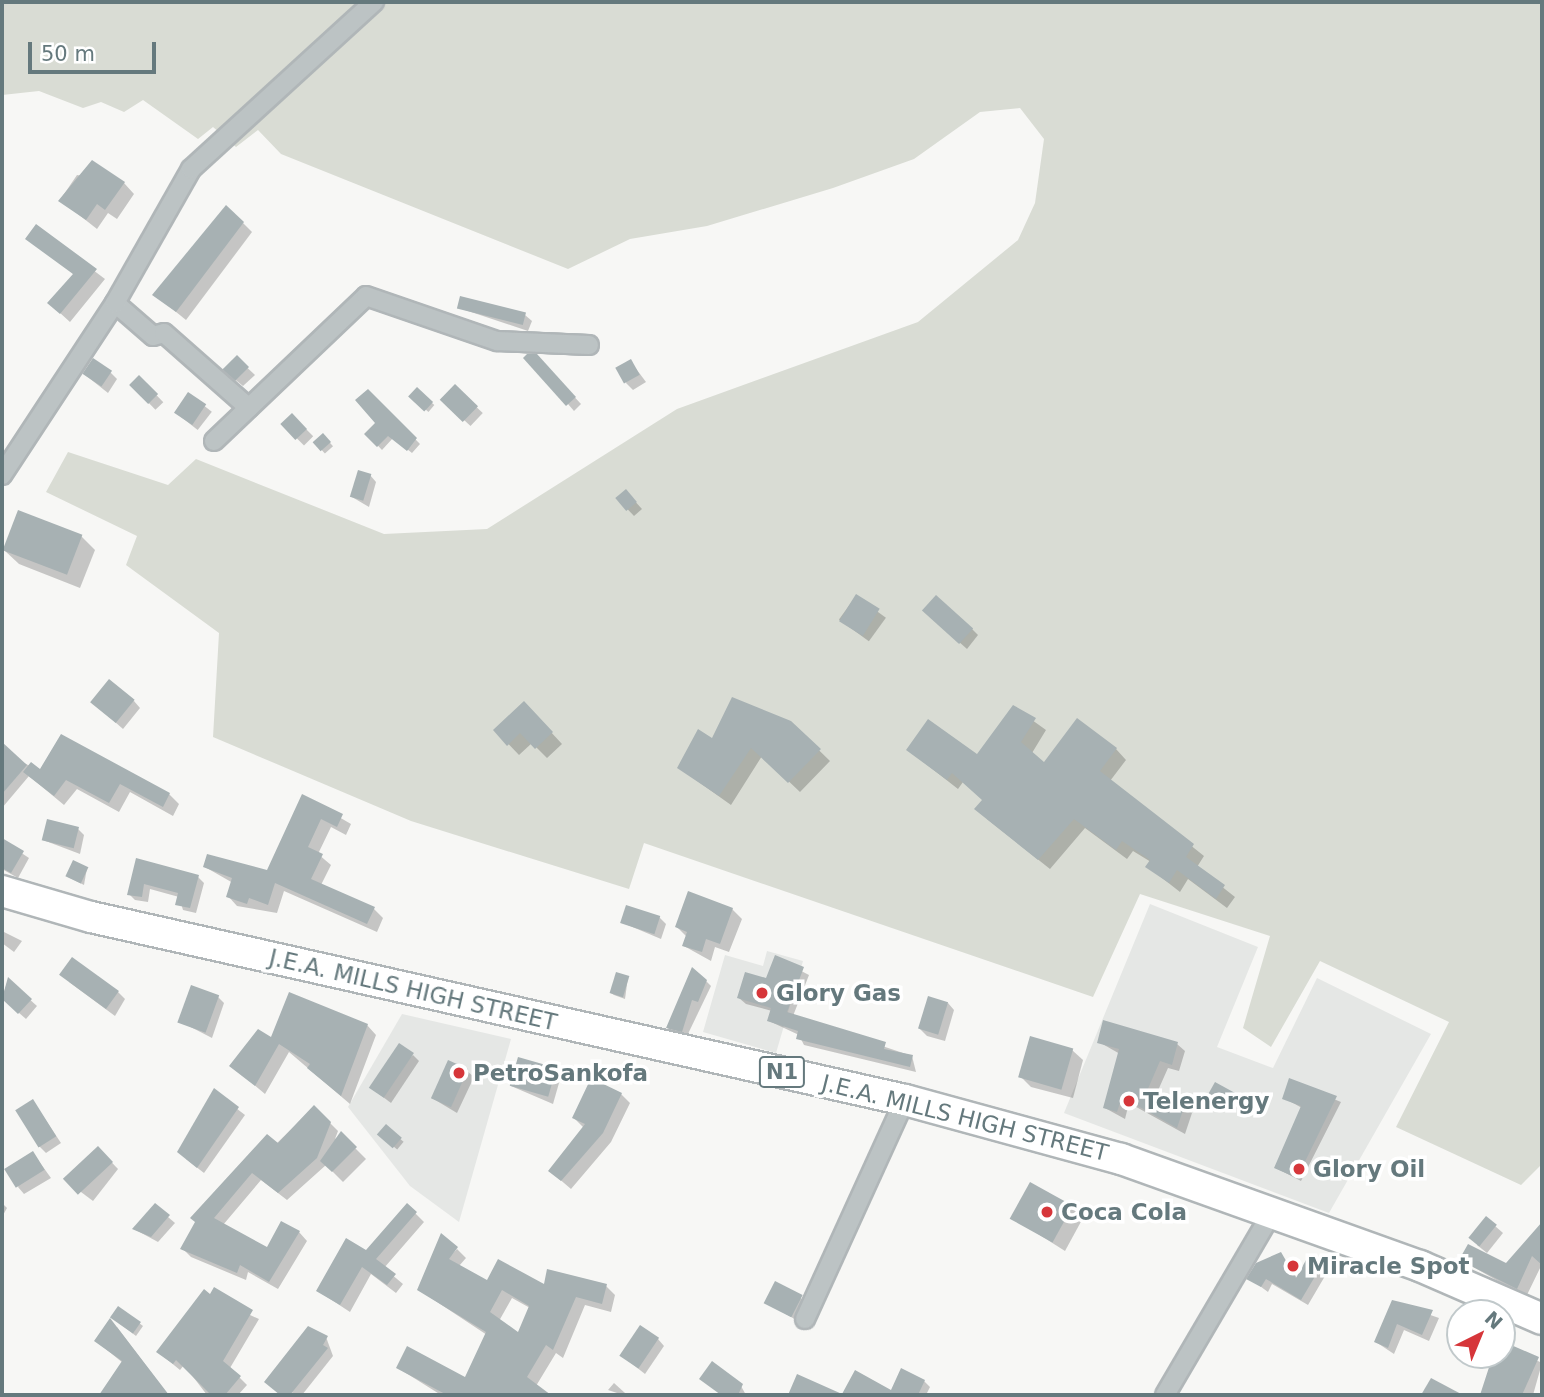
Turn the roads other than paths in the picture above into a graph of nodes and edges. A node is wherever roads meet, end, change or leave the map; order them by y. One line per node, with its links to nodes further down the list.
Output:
1 (374, 2): 2 (street)
2 (115, 303): 4 (street); 6 (street)
3 (589, 345): 4 (street)
4 (249, 408): 5 (street)
5 (214, 441)
6 (2, 475)
7 (2, 891): 8 (highway, J.E.A. MILLS HIGH STREET / N1)
8 (905, 1100): 9 (highway, J.E.A. MILLS HIGH STREET / N1); 10 (street)
9 (1273, 1211): 11 (highway, J.E.A. MILLS HIGH STREET / N1); 12 (street)
10 (805, 1318)
11 (1542, 1319)
12 (1165, 1395)

